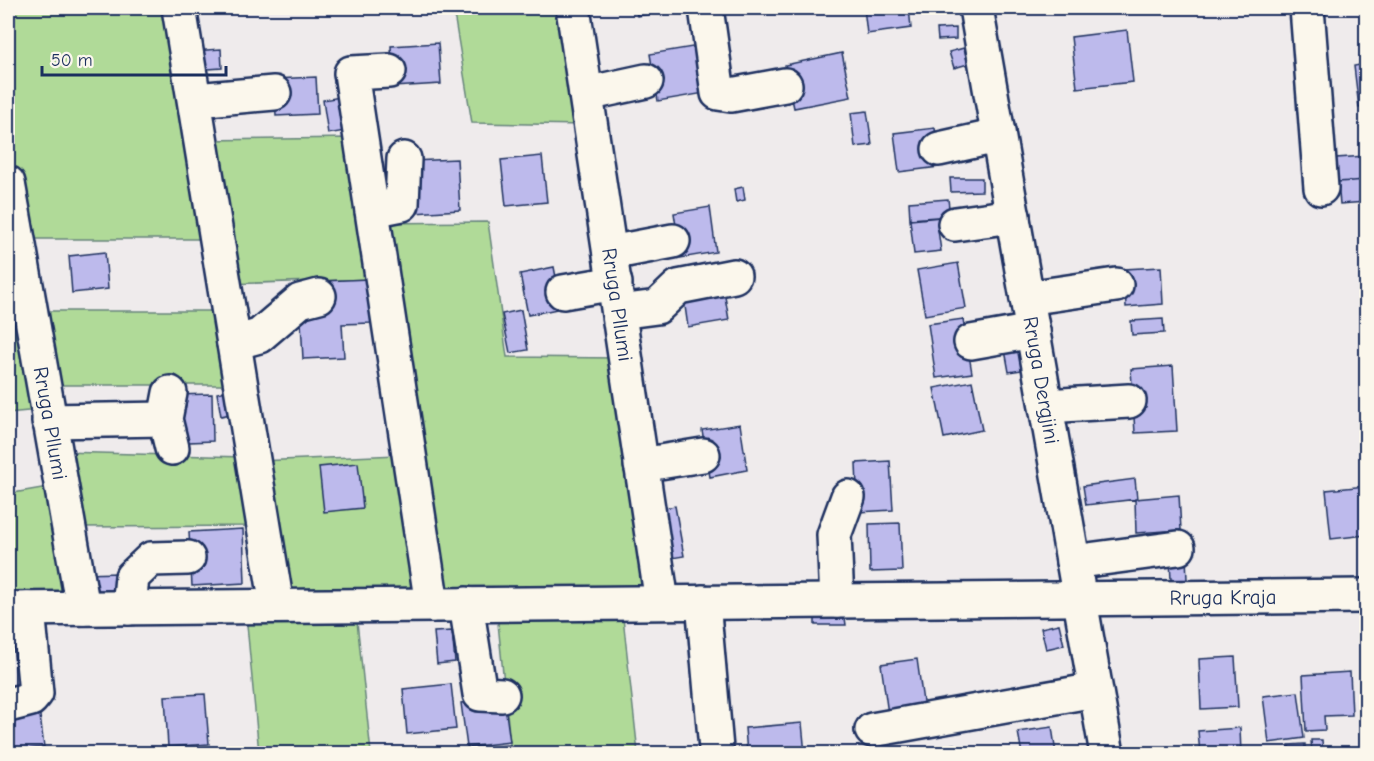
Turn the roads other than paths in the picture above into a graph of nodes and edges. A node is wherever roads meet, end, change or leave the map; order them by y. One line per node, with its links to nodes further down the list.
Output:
1 (179, 8): 11 (street)
2 (573, 8): 10 (street, Rruga Pllumi)
3 (706, 8): 8 (street)
4 (976, 8): 12 (street, Rruga Dergjini)
5 (1307, 8): 16 (street)
6 (389, 71): 17 (street)
7 (646, 81): 10 (street)
8 (785, 85)
9 (273, 93): 11 (street)
10 (586, 94): 22 (street, Rruga Pllumi)
11 (195, 100): 29 (street)
12 (998, 132): 13 (street); 18 (street, Rruga Dergjini)
13 (939, 149)
14 (404, 159): 17 (street)
15 (8, 183): 33 (street, Rruga Pllumi)
16 (1321, 188)
17 (372, 210): 46 (street)
18 (1013, 216): 19 (street); 26 (street, Rruga Dergjini)
19 (955, 224)
20 (673, 241): 22 (street)
21 (734, 276): 22 (street)
22 (614, 283): 24 (street); 35 (street, Rruga Pllumi)
23 (1116, 285): 26 (street)
24 (563, 292)
25 (319, 296): 29 (street)
26 (1027, 298): 27 (street, Rruga Dergjini)
27 (1033, 331): 28 (street); 31 (street, Rruga Dergjini)
28 (971, 342)
29 (234, 343): 47 (street)
30 (1129, 401): 31 (street)
31 (1046, 406): 39 (street, Rruga Dergjini)
32 (169, 420): 33 (street)
33 (49, 421): 48 (street, Rruga Pllumi)
34 (703, 454): 35 (street)
35 (641, 465): 43 (street, Rruga Pllumi)
36 (848, 497): 42 (street)
37 (1178, 548): 39 (street)
38 (188, 558): 49 (street)
39 (1073, 562): 41 (street, Rruga Dergjini)
40 (1366, 596): 41 (street, Rruga Kraja)
41 (1080, 598): 42 (street); 51 (street, Rruga Dergjini)
42 (837, 601): 44 (street)
43 (662, 602): 44 (street); 45 (street)
44 (703, 602): 55 (street)
45 (466, 604): 46 (street); 52 (street)
46 (432, 605): 47 (street)
47 (277, 606): 49 (street)
48 (83, 608): 49 (street); 50 (street)
49 (129, 608)
50 (18, 609): 53 (street)
51 (1095, 690): 54 (street); 56 (street, Rruga Dergjini)
52 (502, 695)
53 (8, 705)
54 (872, 730)
55 (716, 749)
56 (1107, 753)

